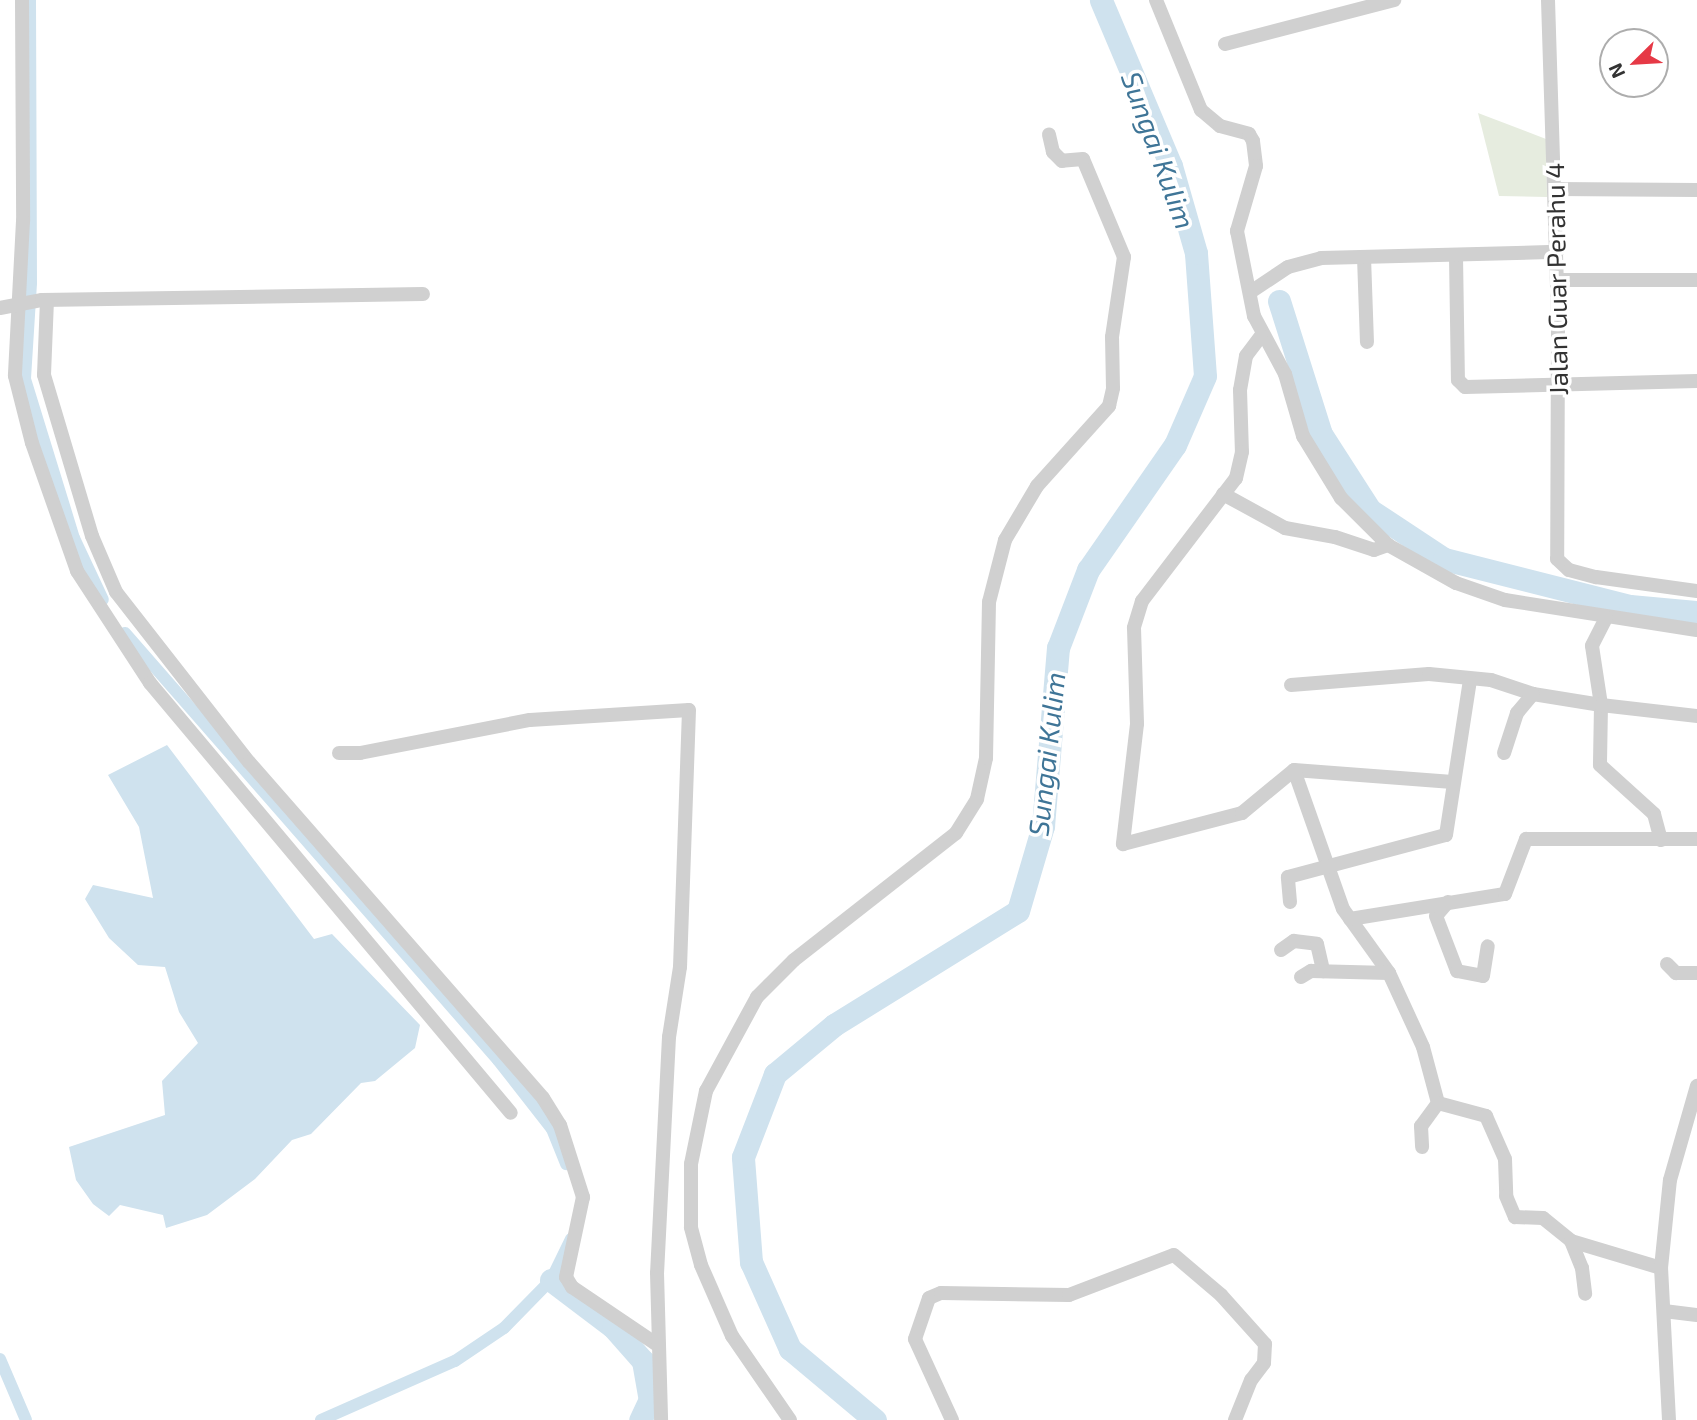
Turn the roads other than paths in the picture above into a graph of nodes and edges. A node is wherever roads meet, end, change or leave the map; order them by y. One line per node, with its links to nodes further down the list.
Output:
1 (22, 0): 17 (street)
2 (1156, 0): 14 (street)
3 (1394, 0): 5 (street)
4 (1548, 0): 7 (street, Jalan Guar Perahu 4)
5 (1225, 44)
6 (1049, 134): 61 (street)
7 (1555, 189): 8 (street); 9 (street, Jalan Guar Perahu 4)
8 (1697, 190)
9 (1557, 252): 10 (street); 12 (street, Jalan Guar Perahu 4)
10 (1456, 256): 11 (street); 22 (street)
11 (1364, 257): 14 (street); 20 (street)
12 (1557, 279): 13 (street); 22 (street, Jalan Guar Perahu 4)
13 (1697, 280)
14 (1252, 290): 19 (street)
15 (423, 294): 16 (street)
16 (45, 300): 17 (street); 59 (street)
17 (21, 302): 18 (street); 52 (street)
18 (0, 309)
19 (1262, 336): 23 (street); 24 (street)
20 (1367, 342)
21 (1697, 381): 22 (street)
22 (1557, 383): 25 (street, Jalan Guar Perahu 4)
23 (1223, 494): 24 (street); 35 (street)
24 (1388, 545): 26 (street)
25 (1697, 591)
26 (1606, 618): 27 (street); 31 (street)
27 (1697, 630)
28 (1470, 680): 29 (street); 30 (street); 36 (street)
29 (1291, 685)
30 (1533, 694): 31 (street); 34 (street)
31 (1601, 705): 32 (street); 38 (street)
32 (1697, 716)
33 (339, 753): 59 (street)
34 (1504, 753)
35 (1294, 770): 36 (street); 39 (street)
36 (1453, 782): 39 (street)
37 (1697, 839): 38 (street)
38 (1661, 840): 41 (street)
39 (1326, 869): 40 (street); 42 (street)
40 (1290, 902)
41 (1448, 902): 42 (street); 43 (street)
42 (1350, 919): 47 (street)
43 (1488, 946)
44 (1281, 950): 46 (street)
45 (1667, 964): 48 (street)
46 (1324, 971): 47 (street); 49 (street)
47 (1389, 973): 51 (street)
48 (1697, 973)
49 (1301, 977)
50 (1697, 1086): 55 (street)
51 (1438, 1103): 53 (street); 54 (street)
52 (511, 1113)
53 (1422, 1147)
54 (1571, 1241): 55 (street); 56 (street)
55 (1661, 1268): 57 (street)
56 (1585, 1294)
57 (1664, 1311): 58 (street); 64 (street)
58 (1697, 1315)
59 (659, 1346): 60 (street)
60 (661, 1420)
61 (790, 1420)
62 (952, 1420): 63 (street)
63 (1236, 1420)
64 (1670, 1420)

